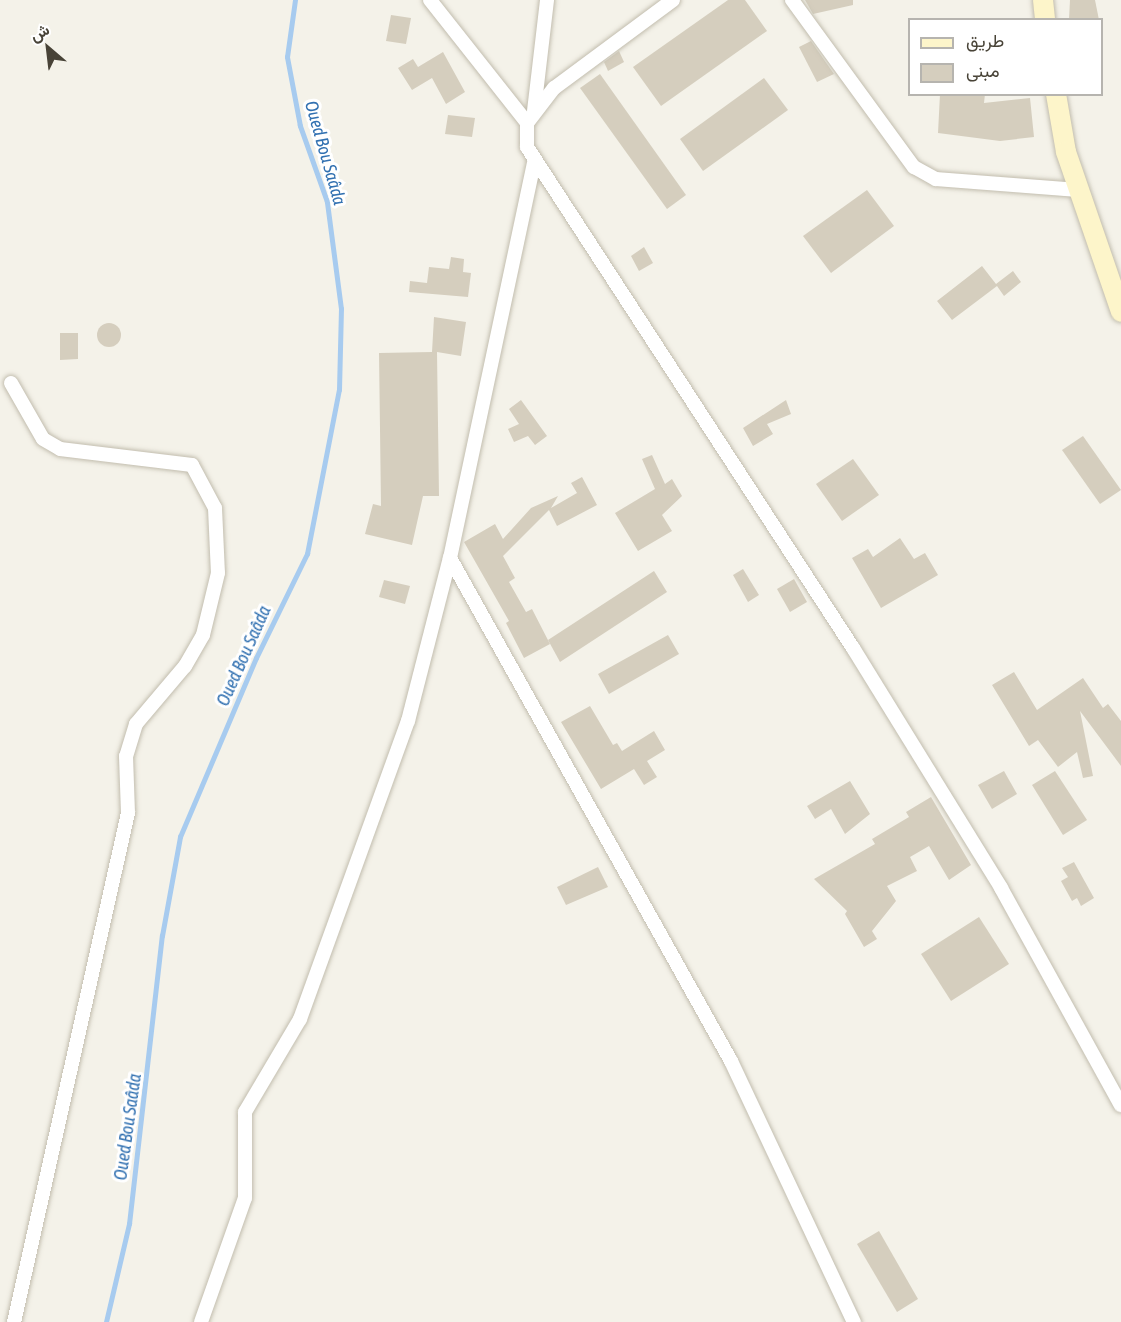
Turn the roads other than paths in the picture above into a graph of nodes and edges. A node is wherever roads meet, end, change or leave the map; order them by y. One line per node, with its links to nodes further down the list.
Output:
1 (430, 0): 8 (street)
2 (547, 0): 8 (street)
3 (673, 0): 8 (street)
4 (792, 0): 10 (street)
5 (1043, 0): 6 (main road)
6 (1045, 18)
7 (1056, 96): 10 (main road)
8 (531, 117): 9 (street)
9 (534, 163): 13 (street); 14 (street)
10 (1078, 190): 11 (main road)
11 (1121, 312)
12 (11, 383): 15 (street)
13 (450, 558): 16 (street); 17 (street)
14 (1121, 1105)
15 (14, 1322)
16 (201, 1322)
17 (854, 1322)

